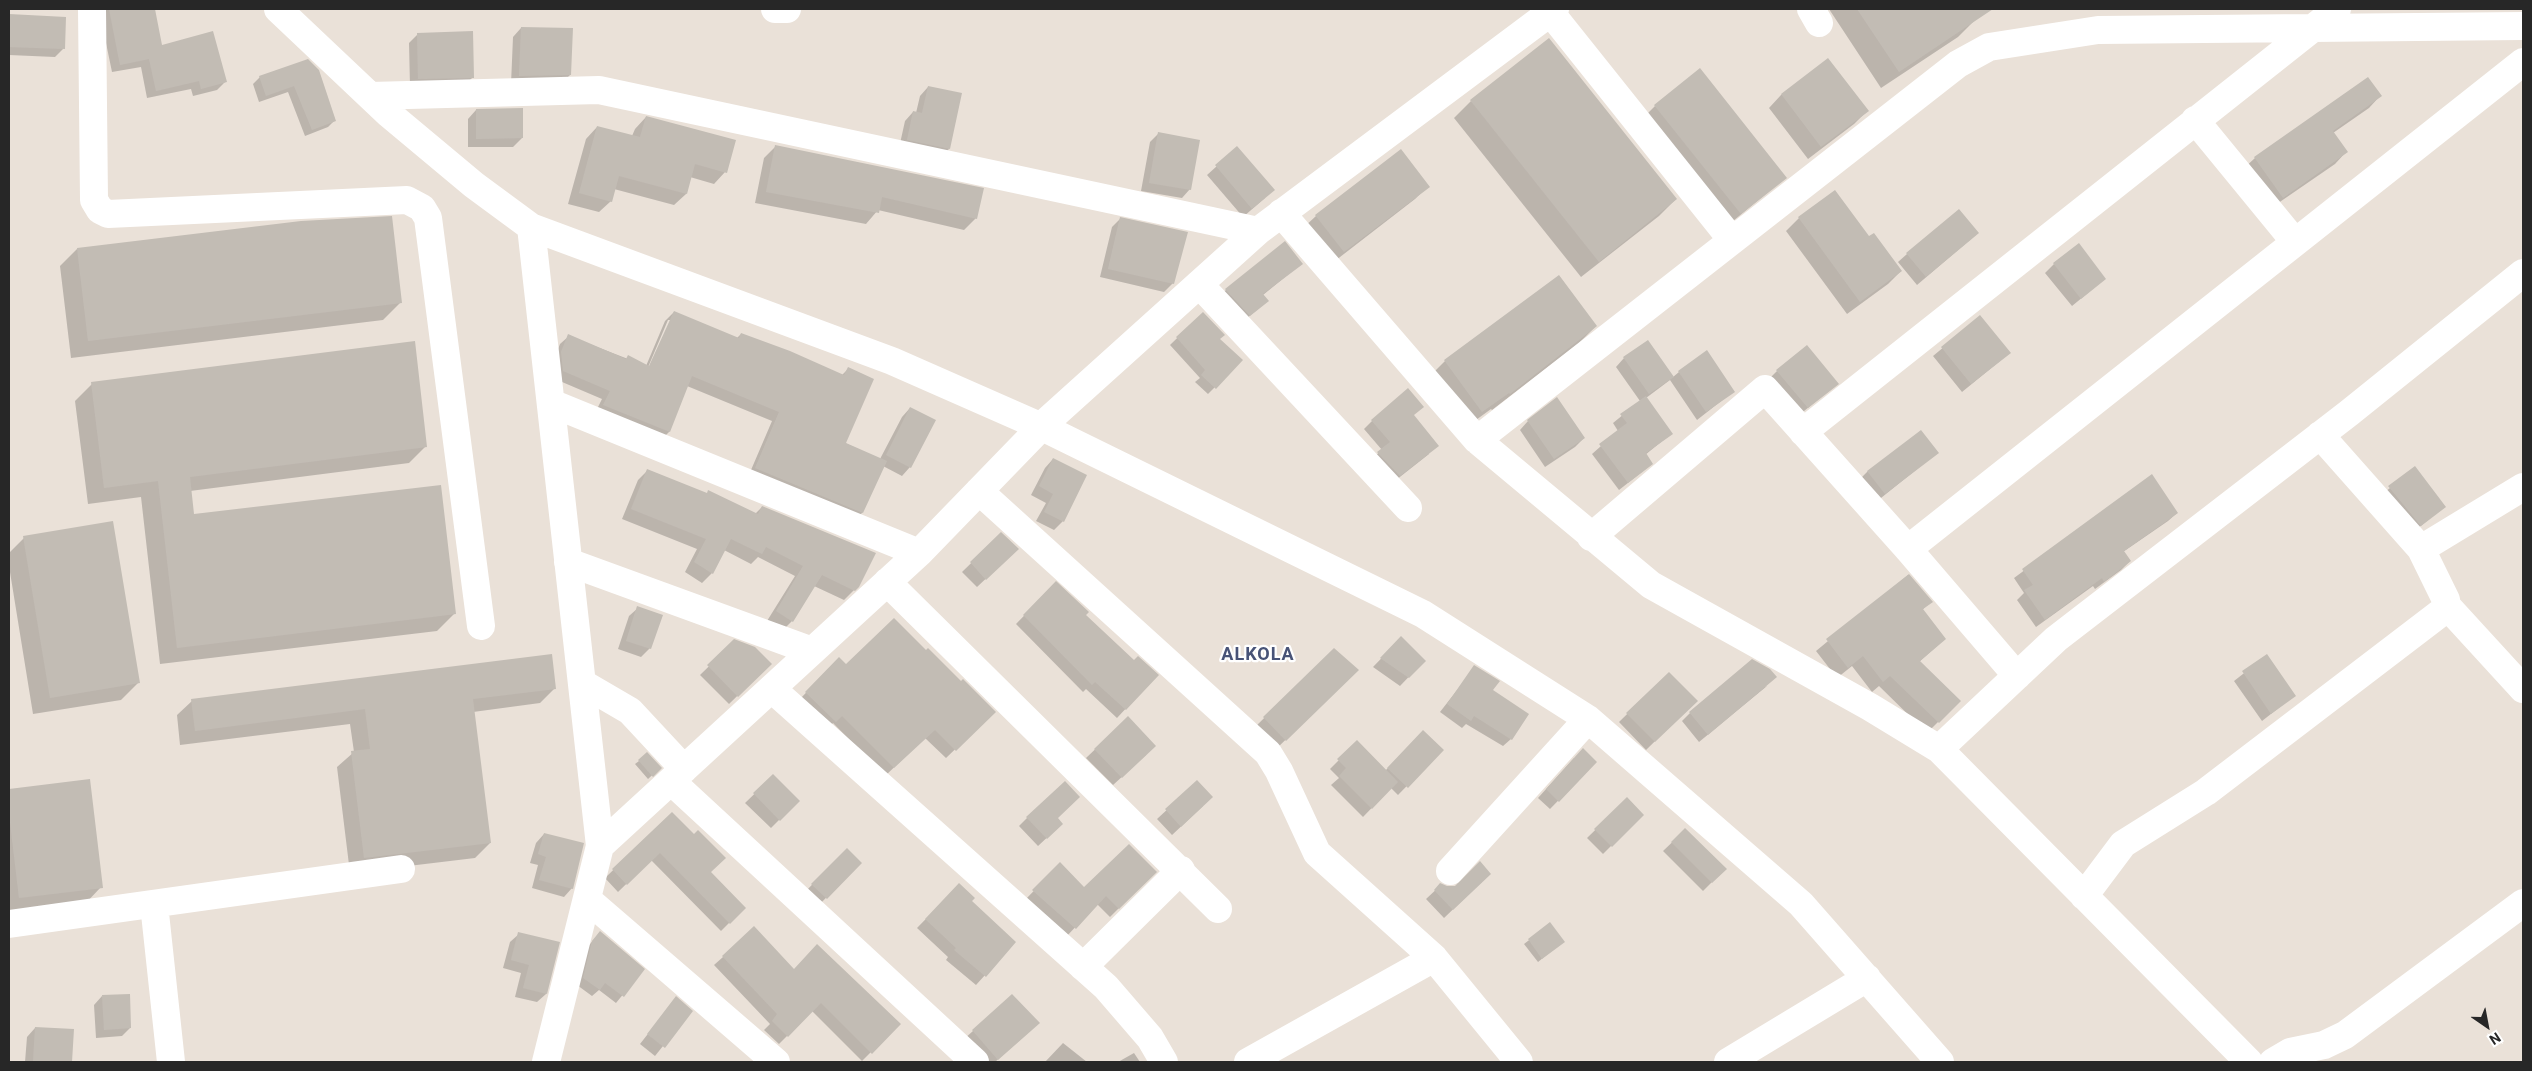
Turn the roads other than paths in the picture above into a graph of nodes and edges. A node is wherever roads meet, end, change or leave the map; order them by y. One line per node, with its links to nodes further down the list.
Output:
1 (92, 9): 36 (street)
2 (278, 9): 12 (street)
3 (775, 9): 4 (street)
4 (787, 9)
5 (2124, 9): 9 (street)
6 (2337, 9): 10 (street)
7 (1552, 11): 14 (street); 17 (street)
8 (2523, 26): 10 (street)
9 (2098, 30): 10 (street); 17 (street)
10 (2310, 30): 13 (street)
11 (2523, 62): 18 (street)
12 (370, 96): 15 (street); 16 (street)
13 (2195, 120): 18 (street); 23 (street)
14 (1281, 213): 16 (street); 25 (street)
15 (531, 227): 21 (street); 22 (street)
16 (1258, 231): 20 (street)
17 (1732, 240): 25 (street)
18 (2295, 242): 30 (street)
19 (2523, 273): 24 (street)
20 (1199, 284): 22 (street); 28 (street)
21 (551, 403): 32 (street); 33 (street)
22 (1042, 426): 27 (street); 42 (street)
23 (1803, 432): 29 (street); 30 (street)
24 (2320, 435): 31 (street); 38 (street)
25 (1476, 440): 29 (street)
26 (2523, 487): 31 (street)
27 (979, 491): 32 (street); 55 (street)
28 (1408, 508)
29 (1591, 537): 43 (street)
30 (1908, 549): 38 (street)
31 (2421, 549): 35 (street)
32 (919, 553): 34 (street)
33 (568, 562): 37 (street); 39 (street)
34 (887, 582): 37 (street); 47 (street)
35 (2447, 606): 41 (street); 49 (street)
36 (481, 626)
37 (812, 651): 40 (street)
38 (2017, 676): 43 (street)
39 (582, 683): 44 (street); 45 (street)
40 (772, 689): 44 (street); 56 (street)
41 (2523, 689)
42 (1588, 719): 48 (street); 57 (street)
43 (1939, 749): 49 (street)
44 (677, 775): 45 (street); 61 (street)
45 (600, 846): 50 (street)
46 (401, 869): 52 (street)
47 (1181, 870): 53 (street); 56 (street)
48 (1450, 871)
49 (2084, 896): 67 (street)
50 (587, 899): 58 (street); 60 (street)
51 (2523, 903): 68 (street)
52 (154, 904): 54 (street); 59 (street)
53 (1218, 909)
54 (9, 924)
55 (1434, 958): 63 (street); 64 (street)
56 (1083, 967): 62 (street)
57 (1867, 978): 65 (street); 66 (street)
58 (548, 1061)
59 (171, 1062)
60 (776, 1062)
61 (975, 1062)
62 (1164, 1062)
63 (1248, 1062)
64 (1519, 1062)
65 (1728, 1062)
66 (1940, 1062)
67 (2249, 1062)
68 (2273, 1062)

